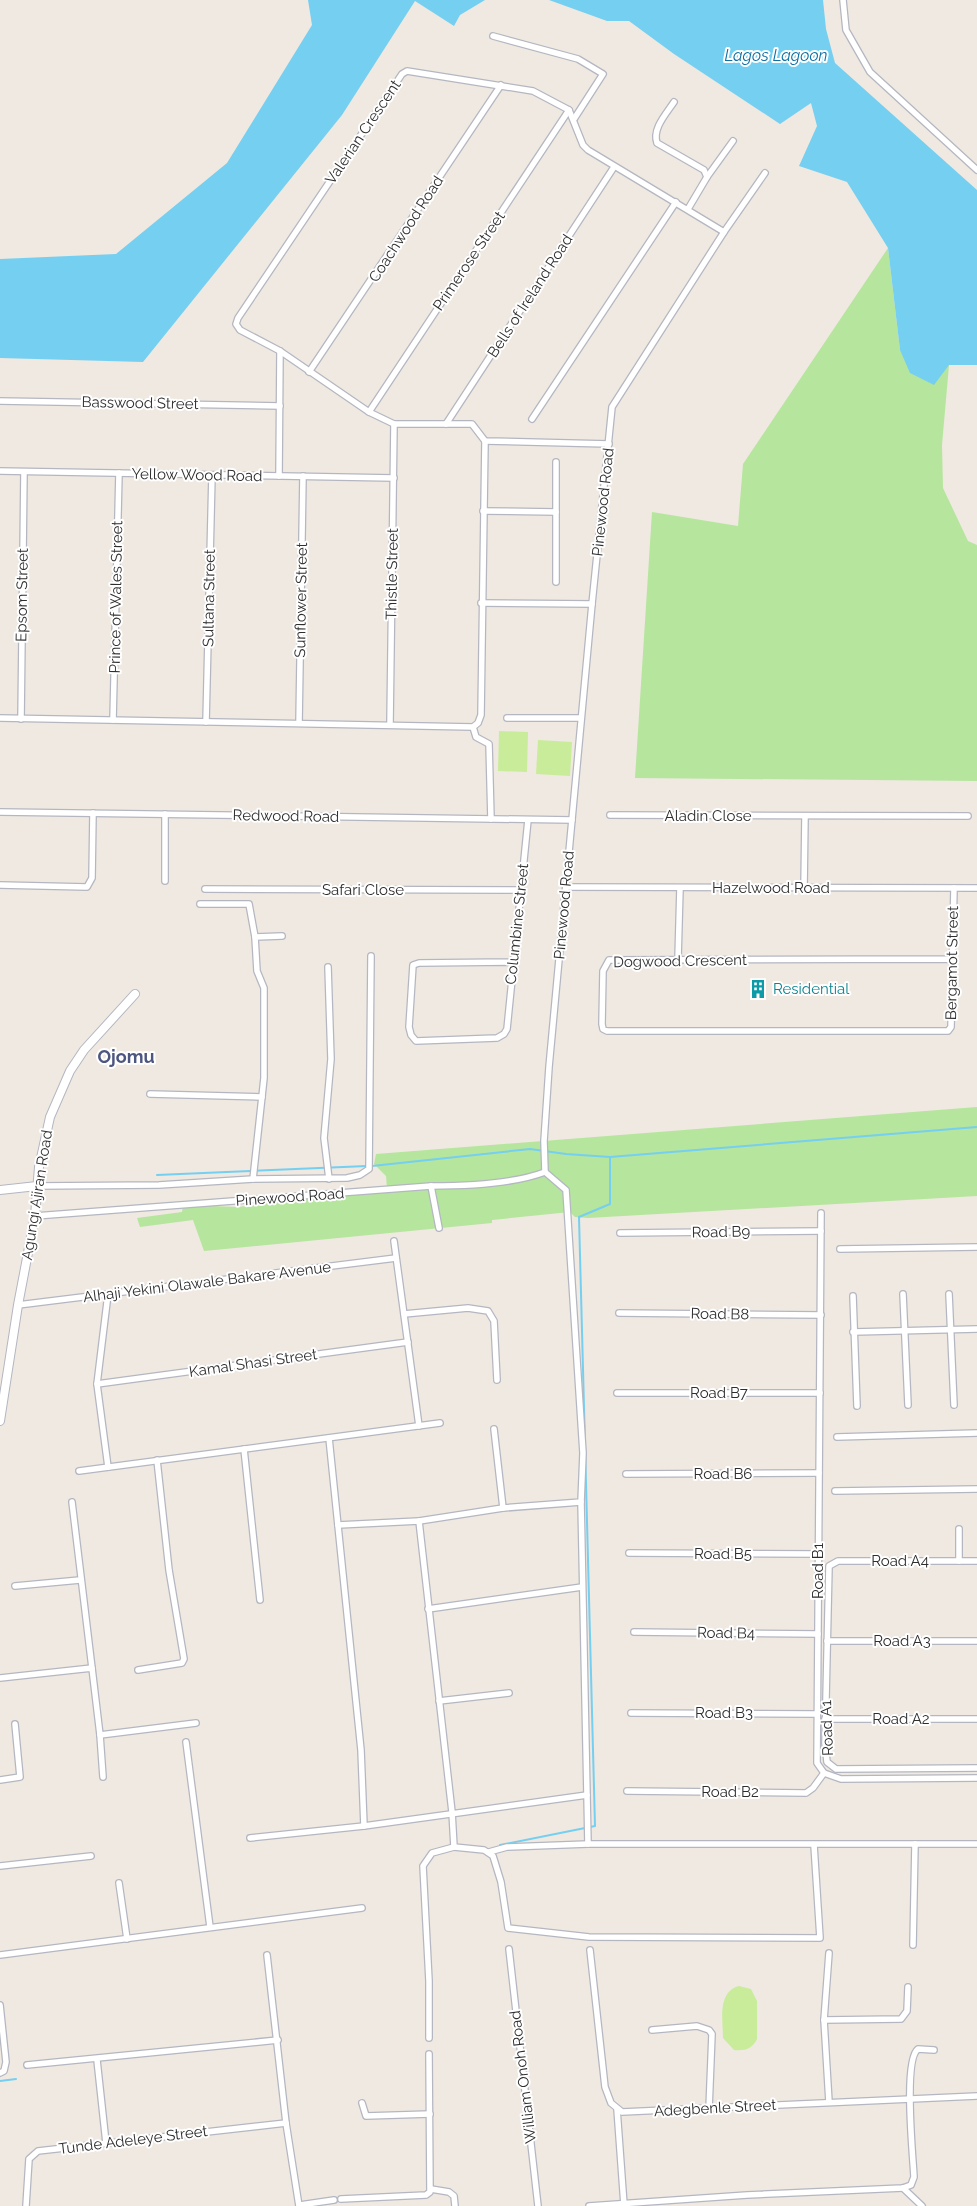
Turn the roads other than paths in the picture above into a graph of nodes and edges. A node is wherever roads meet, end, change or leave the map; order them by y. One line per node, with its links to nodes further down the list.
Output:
1 (843, 0): 9 (street)
2 (493, 36): 6 (street)
3 (501, 85): 5 (street, Valerian Crescent); 15 (street, Valerian Crescent); 16 (street, Coachwood Road)
4 (674, 102): 11 (street)
5 (570, 110): 6 (street); 19 (street, Primerose Street)
6 (574, 119): 8 (street)
7 (733, 141): 11 (street)
8 (614, 167): 12 (street); 22 (street, Bells of Ireland Road)
9 (977, 170)
10 (765, 173): 14 (street, Pinewood Road)
11 (707, 177): 13 (street)
12 (676, 202): 13 (street); 20 (street)
13 (688, 209): 14 (street)
14 (724, 232): 24 (street, Pinewood Road)
15 (280, 351): 16 (street, Valerian Crescent); 18 (street)
16 (309, 372): 19 (street, Valerian Crescent)
17 (0, 401): 18 (street, Basswood Street)
18 (280, 406): 30 (street)
19 (369, 412): 21 (street, Valerian Crescent)
20 (532, 419)
21 (394, 424): 22 (street); 32 (street, Thistle Street)
22 (446, 424): 23 (street)
23 (485, 441): 24 (street); 33 (street)
24 (609, 444): 37 (street, Pinewood Road)
25 (556, 462): 34 (street)
26 (0, 471): 27 (street, Yellow Wood Road)
27 (24, 472): 28 (street, Yellow Wood Road); 41 (street, Epsom Street)
28 (119, 473): 29 (street, Yellow Wood Road); 42 (street, Prince of Wales Street)
29 (212, 475): 30 (street, Yellow Wood Road); 43 (street, Sultana Street)
30 (280, 476): 31 (street, Yellow Wood Road)
31 (303, 476): 32 (street, Yellow Wood Road); 44 (street, Sunflower Street)
32 (394, 478): 45 (street, Thistle Street)
33 (483, 511): 34 (street); 36 (street)
34 (556, 512): 35 (street)
35 (556, 582)
36 (481, 603): 37 (street); 46 (street)
37 (592, 604): 40 (street, Pinewood Road)
38 (0, 718): 41 (street)
39 (507, 718): 40 (street)
40 (581, 718): 55 (street, Pinewood Road)
41 (21, 719): 42 (street)
42 (113, 720): 43 (street)
43 (206, 722): 44 (street)
44 (299, 723): 45 (street)
45 (390, 724): 46 (street)
46 (472, 727): 53 (street)
47 (0, 812): 48 (street, Redwood Road)
48 (93, 813): 49 (street, Redwood Road); 57 (street)
49 (165, 814): 53 (street, Redwood Road); 56 (street)
50 (610, 815): 51 (street, Aladin Close)
51 (805, 816): 52 (street, Aladin Close); 60 (street)
52 (968, 816)
53 (491, 819): 54 (street, Redwood Road)
54 (528, 820): 55 (street, Redwood Road); 64 (street, Columbine Street)
55 (572, 820): 58 (street, Pinewood Road)
56 (165, 882)
57 (0, 885)
58 (566, 887): 59 (street, Hazelwood Road); 77 (street, Pinewood Road)
59 (680, 888): 60 (street, Hazelwood Road); 69 (street)
60 (804, 888): 61 (street, Hazelwood Road)
61 (954, 888): 62 (street, Hazelwood Road); 70 (street, Bergamot Street)
62 (977, 888)
63 (204, 889): 64 (street, Safari Close)
64 (521, 890): 71 (street, Columbine Street)
65 (200, 904): 67 (street)
66 (282, 936): 67 (street)
67 (254, 937): 76 (street)
68 (371, 956): 78 (street)
69 (678, 959): 70 (street, Dogwood Crescent); 74 (street, Dogwood Crescent)
70 (952, 959): 74 (street, Bergamot Street)
71 (513, 962): 71 (street, Columbine Street)
72 (328, 968): 78 (street)
73 (135, 994): 80 (street, Agungi Ajiran Road)
74 (943, 1032)
75 (150, 1094): 76 (street)
76 (262, 1098): 79 (street)
77 (545, 1172): 81 (street, Pinewood Road); 128 (street)
78 (329, 1179): 79 (street)
79 (253, 1180): 80 (street)
80 (37, 1186): 82 (street); 84 (street, Agungi Ajiran Road)
81 (431, 1186): 84 (street, Pinewood Road); 85 (street)
82 (0, 1190)
83 (821, 1213): 86 (street, Road B1)
84 (35, 1216): 96 (street, Agungi Ajiran Road)
85 (439, 1228)
86 (821, 1231): 87 (street, Road B9); 99 (street, Road B1)
87 (620, 1234)
88 (394, 1241): 91 (street)
89 (977, 1247): 90 (street)
90 (840, 1249)
91 (396, 1258): 92 (street, Alhaji Yekini Olawale Bakare Avenue); 98 (street)
92 (108, 1294): 96 (street, Alhaji Yekini Olawale Bakare Avenue); 106 (street)
93 (902, 1294): 102 (street)
94 (949, 1294): 101 (street)
95 (853, 1296): 103 (street)
96 (18, 1305): 112 (street, Agungi Ajiran Road)
97 (619, 1313): 99 (street, Road B8)
98 (404, 1314): 104 (street); 105 (street)
99 (821, 1315): 108 (street, Road B1)
100 (977, 1328): 101 (street)
101 (949, 1329): 102 (street); 109 (street)
102 (904, 1331): 103 (street); 110 (street)
103 (853, 1332): 111 (street)
104 (408, 1342): 106 (street, Kamal Shasi Street); 114 (street)
105 (497, 1380)
106 (97, 1384): 121 (street)
107 (617, 1393): 108 (street, Road B7)
108 (820, 1394): 123 (street, Road B1)
109 (954, 1404)
110 (908, 1405)
111 (858, 1406)
112 (0, 1421)
113 (440, 1423): 114 (street)
114 (419, 1426): 118 (street)
115 (494, 1429): 129 (street)
116 (977, 1433): 117 (street)
117 (837, 1437)
118 (329, 1438): 119 (street); 131 (street)
119 (244, 1449): 120 (street); 141 (street)
120 (157, 1460): 121 (street); 148 (street)
121 (108, 1467): 122 (street)
122 (79, 1470)
123 (819, 1473): 124 (street, Road B6); 134 (street, Road B1)
124 (626, 1474)
125 (977, 1490): 126 (street)
126 (835, 1491)
127 (72, 1502): 138 (street)
128 (582, 1502): 129 (street); 140 (street)
129 (502, 1508): 130 (street)
130 (419, 1521): 131 (street); 142 (street)
131 (338, 1526): 168 (street)
132 (959, 1530): 135 (street)
133 (628, 1553): 134 (street, Road B5)
134 (818, 1554): 144 (street, Road B1)
135 (959, 1561): 136 (street, Road A4); 137 (street, Road A4)
136 (977, 1561)
137 (827, 1571): 145 (street, Road A1)
138 (80, 1580): 139 (street); 147 (street)
139 (15, 1586)
140 (582, 1587): 142 (street); 166 (street)
141 (260, 1600)
142 (428, 1609): 151 (street)
143 (634, 1632): 144 (street, Road B4)
144 (818, 1634): 153 (street, Road B1)
145 (827, 1641): 146 (street, Road A3); 155 (street, Road A1)
146 (977, 1641)
147 (92, 1668): 149 (street); 158 (street)
148 (138, 1670)
149 (0, 1678)
150 (509, 1693): 151 (street)
151 (439, 1701): 167 (street)
152 (631, 1713): 153 (street, Road B3)
153 (817, 1714): 161 (street, Road B1)
154 (977, 1719): 155 (street, Road A2)
155 (825, 1720): 160 (street, Road A1)
156 (196, 1723): 158 (street)
157 (15, 1724): 164 (street)
158 (100, 1736): 162 (street)
159 (186, 1742): 180 (street)
160 (977, 1768)
161 (824, 1772): 163 (street); 165 (street, Road B2)
162 (103, 1777)
163 (977, 1778)
164 (0, 1780)
165 (627, 1791)
166 (588, 1794): 167 (street); 170 (street)
167 (452, 1812): 168 (street); 174 (street)
168 (364, 1826): 169 (street)
169 (250, 1838)
170 (588, 1844): 173 (street); 175 (street)
171 (915, 1844): 172 (street); 173 (street); 182 (street)
172 (977, 1844)
173 (814, 1845): 175 (street)
174 (454, 1847): 175 (street); 192 (street)
175 (489, 1852)
176 (91, 1856): 177 (street)
177 (0, 1866)
178 (119, 1883): 181 (street)
179 (362, 1908): 180 (street)
180 (210, 1927): 181 (street)
181 (128, 1938): 186 (street)
182 (913, 1945)
183 (509, 1949): 214 (street, William Onoh Road)
184 (590, 1950): 203 (street)
185 (829, 1953): 190 (street)
186 (0, 1955)
187 (267, 1955): 193 (street)
188 (908, 1987): 190 (street)
189 (0, 2005): 198 (street)
190 (824, 2020): 201 (street)
191 (652, 2030): 204 (street)
192 (428, 2038)
193 (278, 2040): 196 (street); 206 (street)
194 (934, 2050): 200 (street)
195 (429, 2054): 205 (street)
196 (97, 2060): 197 (street); 207 (street)
197 (27, 2066)
198 (0, 2073)
199 (977, 2096): 200 (street, Adegbenle Street)
200 (910, 2098): 201 (street, Adegbenle Street); 208 (street)
201 (829, 2102): 204 (street, Adegbenle Street)
202 (362, 2103): 205 (street)
203 (617, 2109): 204 (street, Adegbenle Street); 210 (street)
204 (709, 2109)
205 (430, 2114): 209 (street)
206 (286, 2123): 207 (street, Tunde Adeleye Street); 212 (street)
207 (106, 2143): 211 (street, Tunde Adeleye Street)
208 (903, 2188): 210 (street); 216 (street)
209 (431, 2189): 212 (street); 213 (street)
210 (624, 2205): 215 (street)
211 (26, 2206)
212 (299, 2206)
213 (455, 2206)
214 (538, 2206)
215 (589, 2206)
216 (922, 2206)

